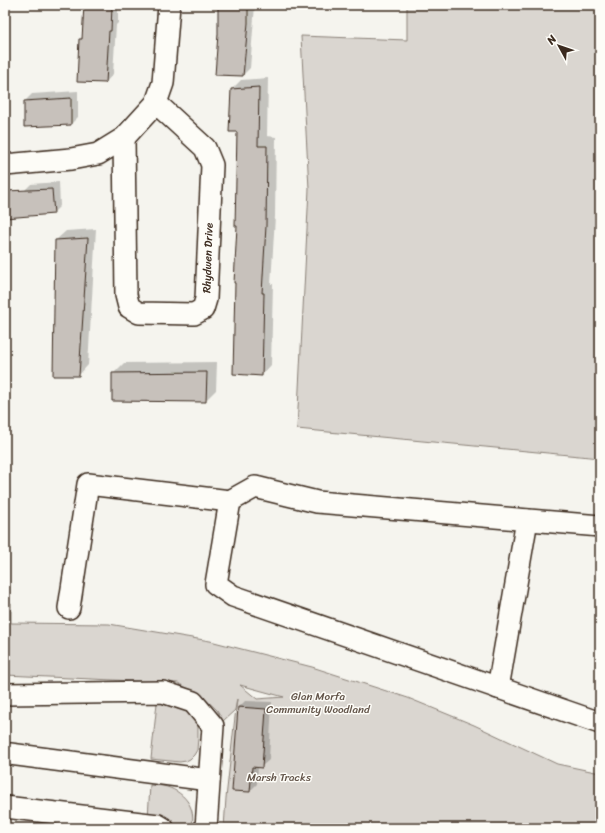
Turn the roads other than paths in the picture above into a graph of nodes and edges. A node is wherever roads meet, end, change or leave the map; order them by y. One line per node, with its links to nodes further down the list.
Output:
1 (169, 5): 2 (street)
2 (156, 103): 3 (street); 3 (street, Rhydwen Drive)
3 (124, 138): 4 (street)
4 (5, 165)
5 (230, 501): 6 (street); 8 (street); 9 (street)
6 (527, 520): 7 (street); 9 (street)
7 (600, 526)
8 (70, 608)
9 (498, 688): 11 (street)
10 (5, 694): 13 (street)
11 (600, 723)
12 (10, 754): 13 (street)
13 (209, 780): 16 (street)
14 (5, 807): 15 (street)
15 (163, 828)
16 (206, 828)

